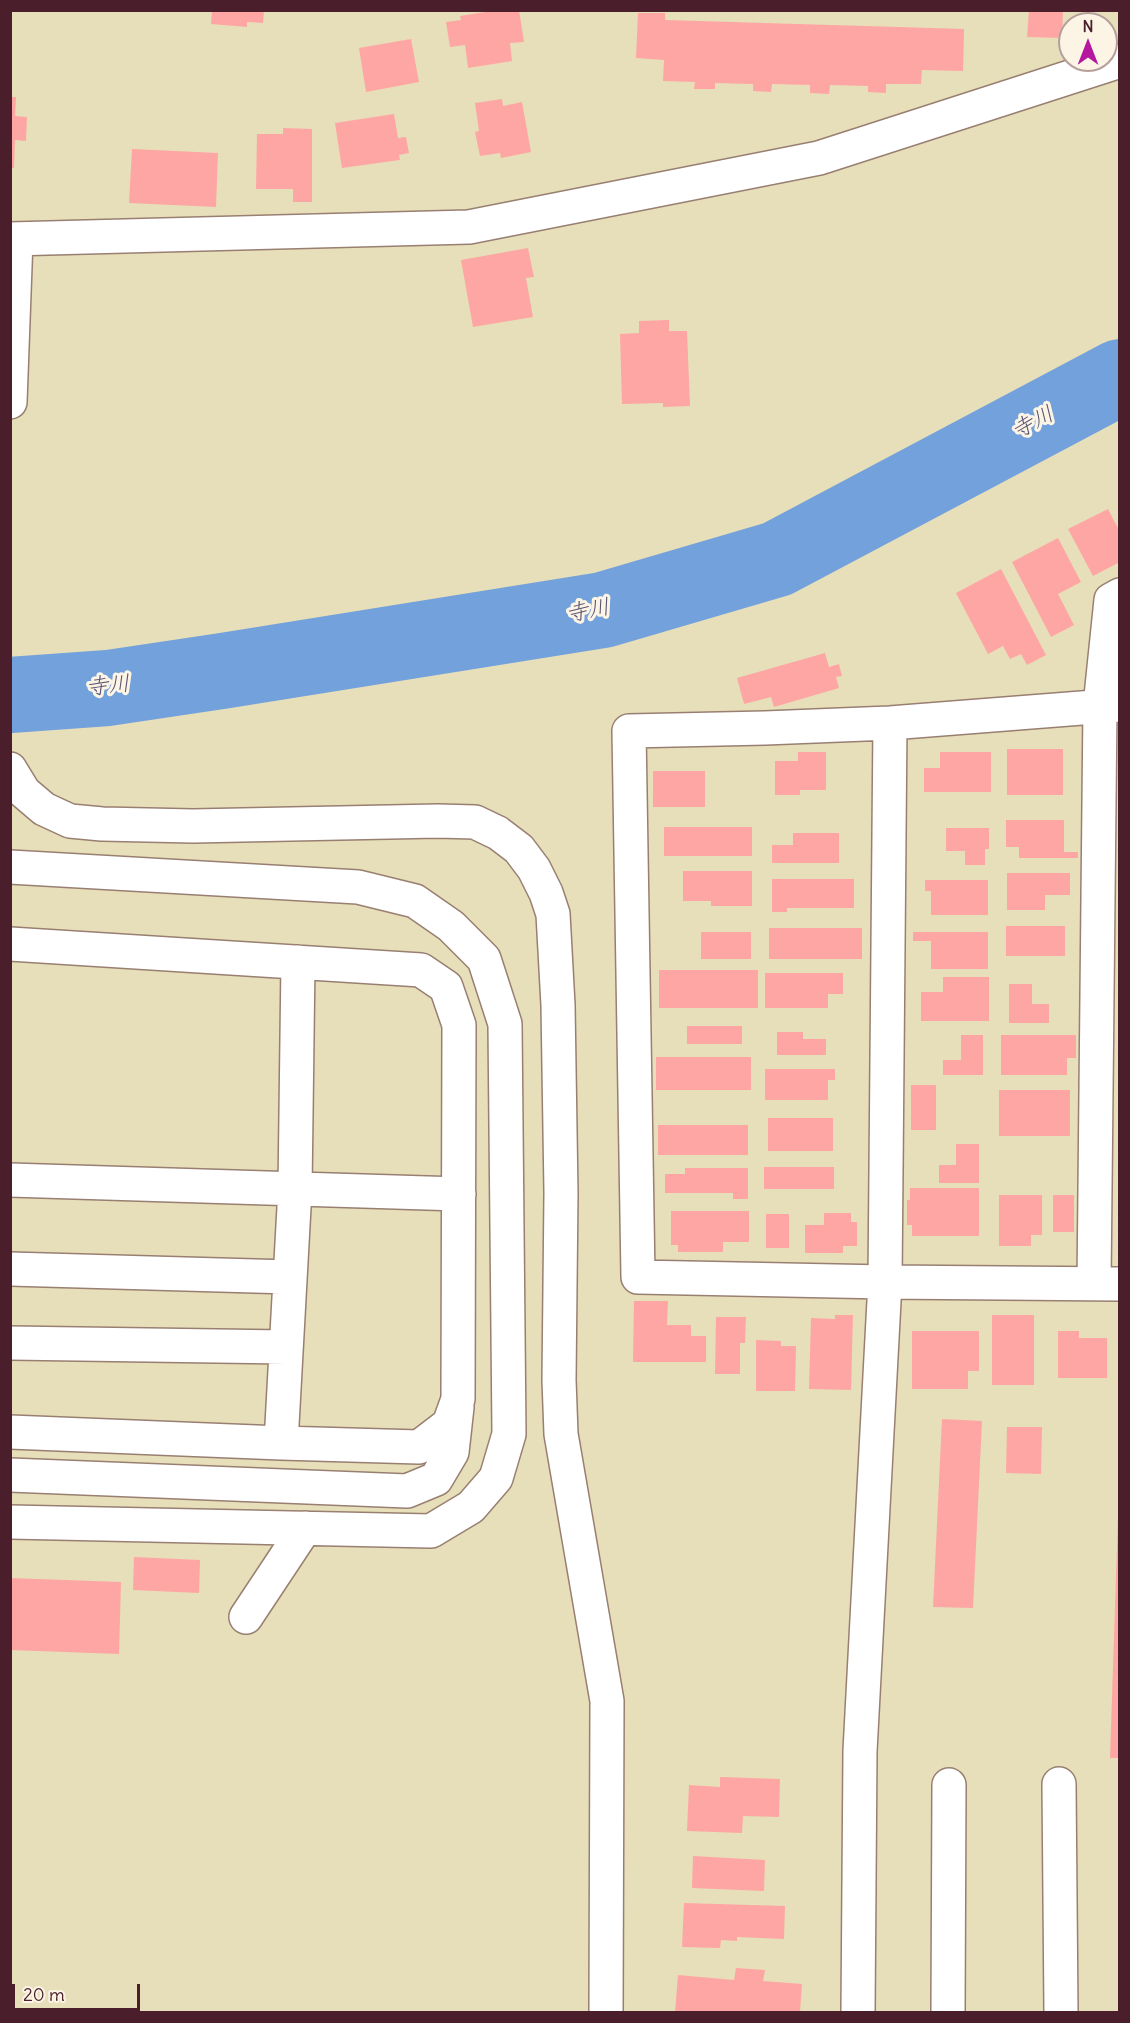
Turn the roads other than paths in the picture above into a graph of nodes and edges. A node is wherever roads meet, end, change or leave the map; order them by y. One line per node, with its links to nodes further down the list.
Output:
1 (1119, 61): 2 (street)
2 (13, 239): 3 (street)
3 (10, 402)
4 (1119, 595): 5 (street)
5 (1109, 706): 6 (street); 17 (street)
6 (890, 723): 16 (street); 16 (street)
7 (17, 781): 29 (street)
8 (10, 867): 25 (street)
9 (10, 944): 10 (street)
10 (298, 962): 12 (street); 13 (street)
11 (10, 1180): 12 (street)
12 (295, 1189): 13 (street); 15 (street)
13 (459, 1194): 20 (street)
14 (10, 1269): 15 (street)
15 (290, 1277): 19 (street)
16 (885, 1282): 17 (street); 30 (street)
17 (1107, 1284)
18 (10, 1343): 19 (street)
19 (286, 1347): 22 (street)
20 (458, 1399): 22 (street); 23 (street)
21 (10, 1432): 22 (street)
22 (281, 1443)
23 (10, 1474)
24 (10, 1522): 25 (street)
25 (305, 1528): 26 (street)
26 (246, 1617)
27 (1059, 1784): 32 (street)
28 (949, 1785): 31 (street)
29 (606, 2013)
30 (858, 2013)
31 (948, 2013)
32 (1060, 2013)

